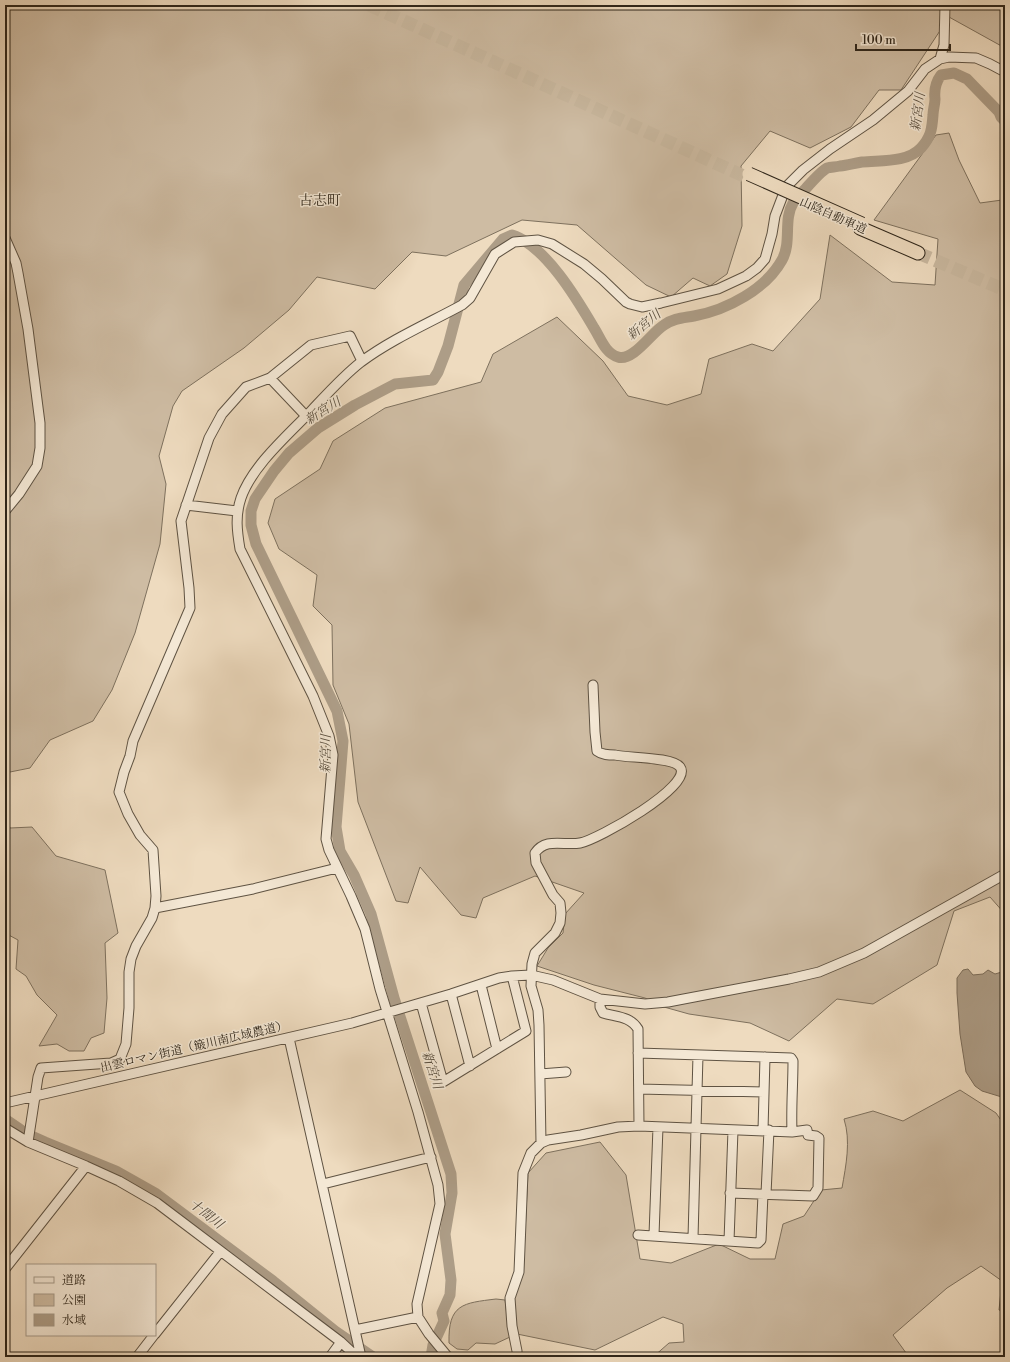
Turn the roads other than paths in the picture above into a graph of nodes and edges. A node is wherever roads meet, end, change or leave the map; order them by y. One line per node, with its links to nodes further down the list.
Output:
1 (945, 5): 2 (street)
2 (940, 59): 3 (street); 7 (street)
3 (1005, 72)
4 (749, 176): 6 (highway, 山陰自動車道)
5 (5, 238): 11 (street)
6 (919, 251)
7 (362, 361): 8 (street); 9 (street)
8 (270, 378): 9 (street); 10 (street)
9 (306, 416): 12 (street)
10 (186, 504): 12 (street); 16 (street)
11 (5, 511)
12 (237, 512): 14 (street)
13 (593, 685): 17 (street)
14 (337, 868): 16 (street); 23 (street)
15 (1005, 874): 21 (street, 出雲ロマン街道（簸川南広域農道）)
16 (155, 908): 35 (street)
17 (531, 975): 18 (street, 出雲ロマン街道（簸川南広域農道）); 21 (street, 出雲ロマン街道（簸川南広域農道）); 31 (street)
18 (512, 976): 19 (street, 出雲ロマン街道（簸川南広域農道）); 25 (street)
19 (481, 985): 20 (street, 出雲ロマン街道（簸川南広域農道）); 25 (street)
20 (451, 994): 22 (street, 出雲ロマン街道（簸川南広域農道）); 29 (street)
21 (600, 999): 26 (street)
22 (421, 1003): 23 (street, 出雲ロマン街道（簸川南広域農道）); 29 (street)
23 (395, 1010): 24 (street, 出雲ロマン街道（簸川南広域農道）); 46 (street)
24 (289, 1038): 35 (street, 出雲ロマン街道（簸川南広域農道）); 48 (street)
25 (497, 1049): 29 (street)
26 (638, 1053): 27 (street); 32 (street)
27 (698, 1055): 28 (street); 33 (street)
28 (765, 1057): 34 (street); 43 (street)
29 (470, 1066)
30 (566, 1072): 31 (street)
31 (540, 1074): 45 (street)
32 (640, 1089): 33 (street); 37 (street)
33 (697, 1091): 34 (street); 40 (street)
34 (764, 1092): 42 (street)
35 (36, 1095): 36 (street, 出雲ロマン街道（簸川南広域農道）); 44 (street)
36 (5, 1103)
37 (639, 1126): 38 (street); 45 (street)
38 (658, 1127): 40 (street); 52 (street)
39 (5, 1128): 44 (street)
40 (695, 1128): 41 (street); 53 (street)
41 (733, 1130): 42 (street); 49 (street)
42 (766, 1130): 43 (street); 50 (street)
43 (792, 1132): 50 (street)
44 (28, 1142): 47 (street)
45 (541, 1143): 67 (street)
46 (431, 1157): 48 (street); 57 (street)
47 (86, 1166): 55 (street); 56 (street)
48 (323, 1184): 58 (street)
49 (730, 1193): 50 (street); 54 (street)
50 (765, 1194): 54 (street)
51 (638, 1235): 52 (street)
52 (654, 1235): 53 (street)
53 (693, 1238): 54 (street)
54 (729, 1241)
55 (220, 1252): 59 (street); 61 (street)
56 (5, 1269)
57 (418, 1317): 58 (street); 62 (street)
58 (355, 1330): 66 (street)
59 (156, 1334)
60 (154, 1336): 63 (street)
61 (341, 1342): 64 (street); 65 (street)
62 (446, 1353)
63 (137, 1357)
64 (330, 1357)
65 (357, 1357)
66 (361, 1357)
67 (517, 1357)

